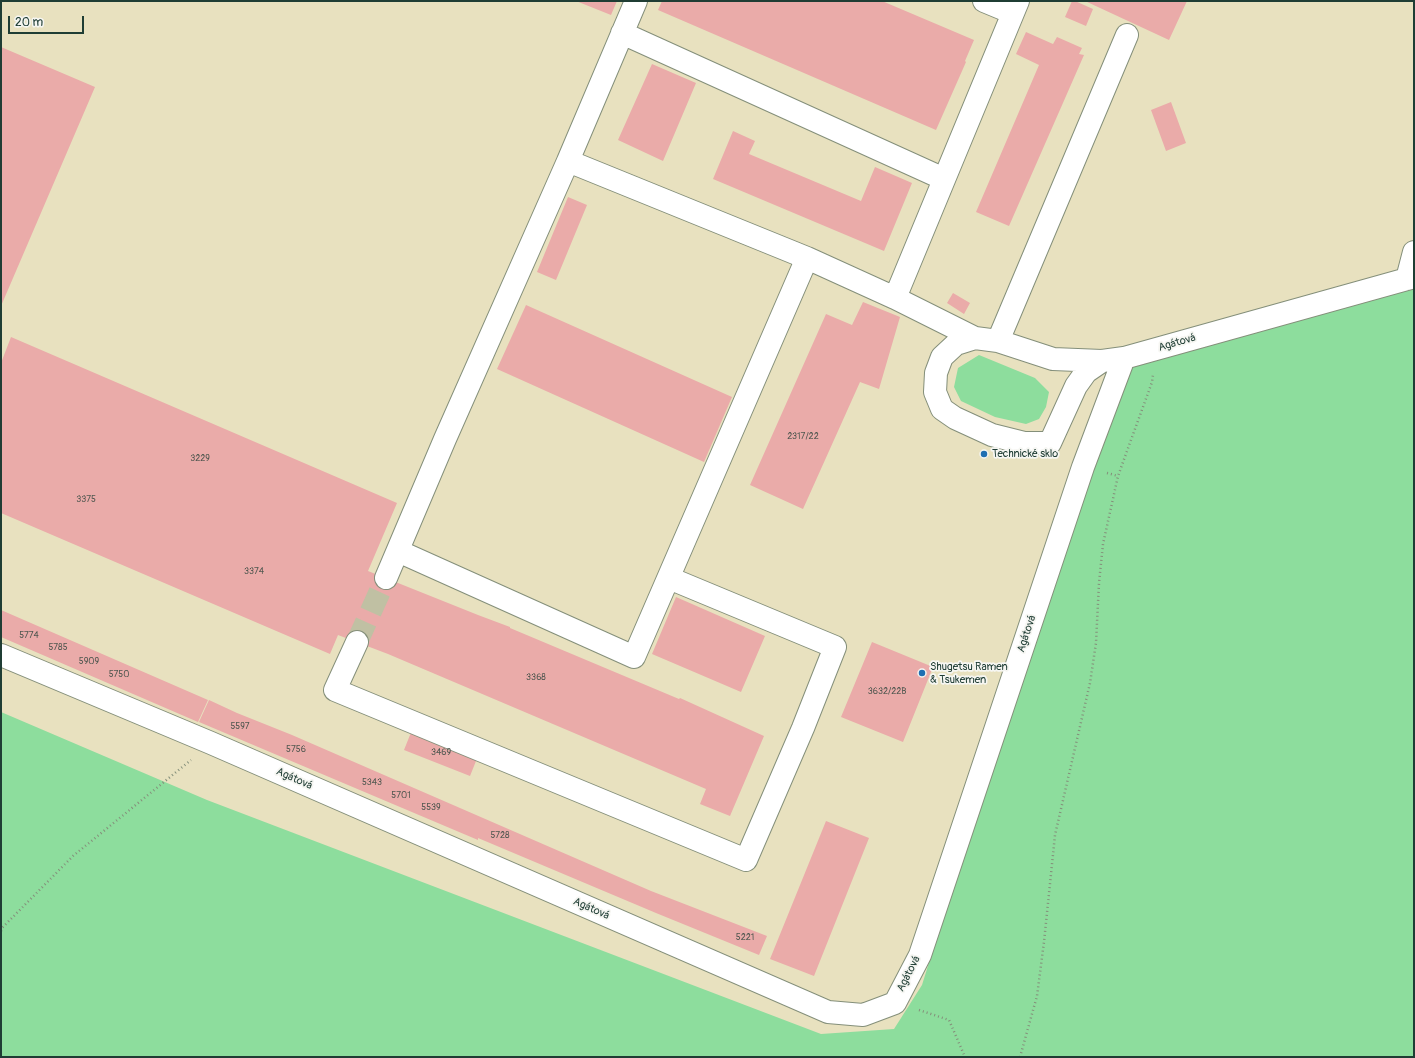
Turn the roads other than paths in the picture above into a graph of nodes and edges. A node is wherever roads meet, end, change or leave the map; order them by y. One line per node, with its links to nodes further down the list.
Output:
1 (636, 1): 4 (street)
2 (984, 1): 3 (street)
3 (1016, 7): 7 (street)
4 (622, 33): 6 (street); 7 (street)
5 (1127, 34): 13 (street)
6 (568, 161): 9 (street); 16 (street)
7 (944, 179): 11 (street)
8 (1414, 252): 10 (street)
9 (807, 258): 11 (street); 18 (street)
10 (1411, 278): 14 (street, Agátová)
11 (895, 298): 12 (street)
12 (975, 338): 13 (street); 15 (street)
13 (998, 341): 15 (street)
14 (1124, 358): 15 (street); 20 (street, Agátová)
15 (1102, 361)
16 (398, 551): 17 (street); 18 (street)
17 (386, 578)
18 (669, 578): 19 (street)
19 (357, 642)
20 (1, 655)

